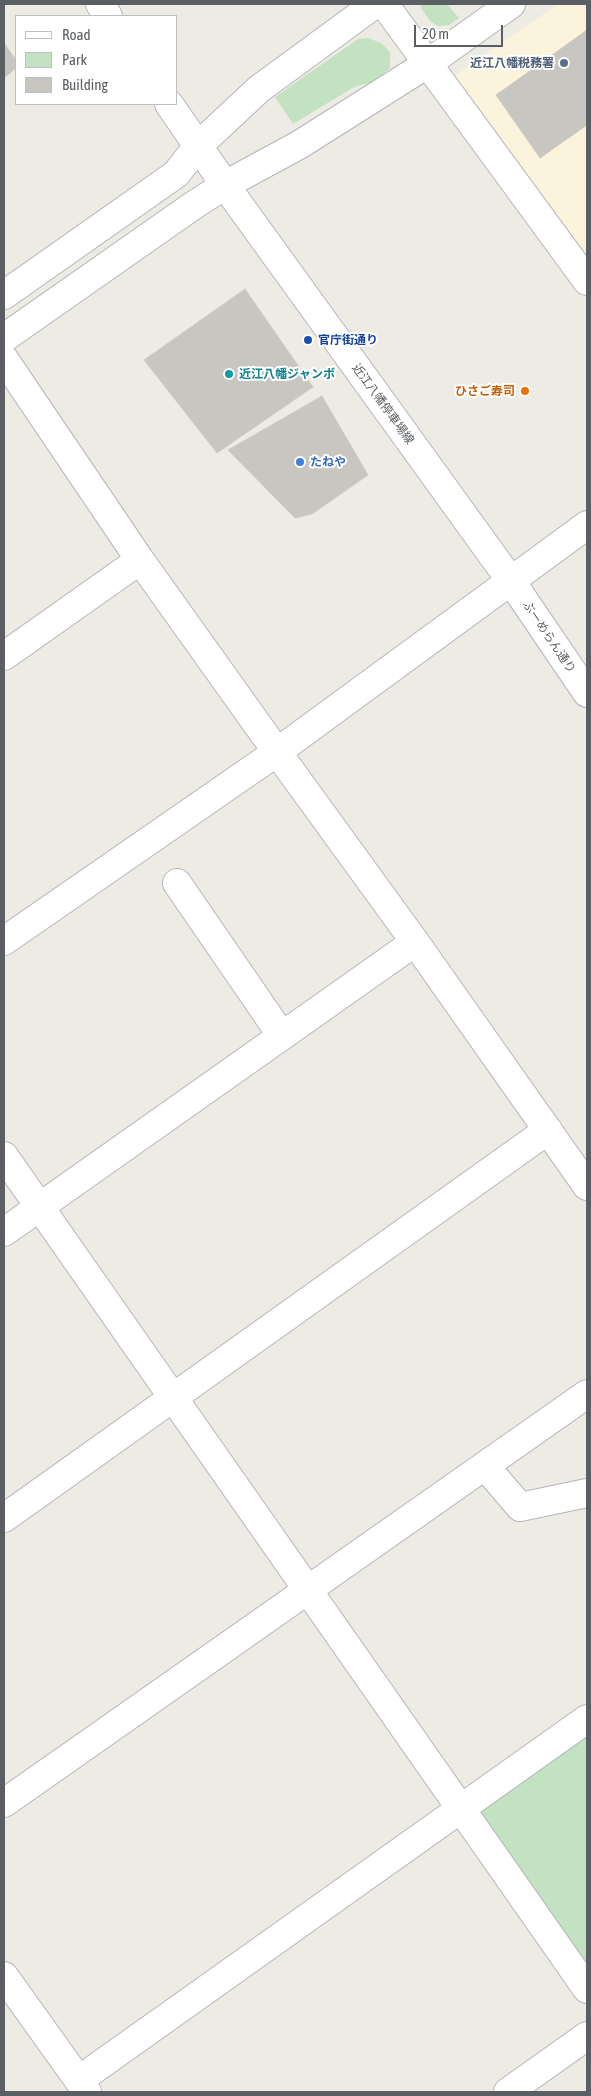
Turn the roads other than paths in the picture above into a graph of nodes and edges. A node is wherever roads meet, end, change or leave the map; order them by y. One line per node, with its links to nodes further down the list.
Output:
1 (100, 4): 5 (street)
2 (374, 4): 8 (street)
3 (384, 4): 6 (street)
4 (511, 4): 6 (street)
5 (107, 15)
6 (427, 64): 9 (street); 10 (street)
7 (170, 105): 8 (street, 近江八幡停車場線)
8 (198, 146): 9 (street, 近江八幡停車場線); 11 (street)
9 (225, 186): 12 (street); 16 (street, 近江八幡停車場線)
10 (587, 281)
11 (4, 295)
12 (4, 338)
13 (4, 359): 15 (street)
14 (587, 526): 16 (street)
15 (140, 560): 17 (street); 19 (street)
16 (511, 581): 18 (street, ぶーめらん通り); 19 (street)
17 (4, 656)
18 (587, 693)
19 (277, 752): 21 (street); 22 (street)
20 (177, 883): 23 (street)
21 (4, 941)
22 (415, 942): 23 (street); 24 (street)
23 (282, 1036): 27 (street)
24 (548, 1130): 26 (street); 30 (street)
25 (4, 1156): 27 (street)
26 (587, 1186)
27 (39, 1207): 28 (street); 30 (street)
28 (4, 1232)
29 (587, 1394): 31 (street)
30 (173, 1398): 33 (street); 34 (street)
31 (485, 1466): 32 (street); 34 (street)
32 (587, 1493)
33 (4, 1518)
34 (308, 1590): 36 (street); 37 (street)
35 (587, 1719): 37 (street)
36 (4, 1803)
37 (461, 1809): 39 (street); 41 (street)
38 (4, 1976): 41 (street)
39 (587, 1989)
40 (587, 2036): 42 (street)
41 (83, 2086)
42 (508, 2092)

